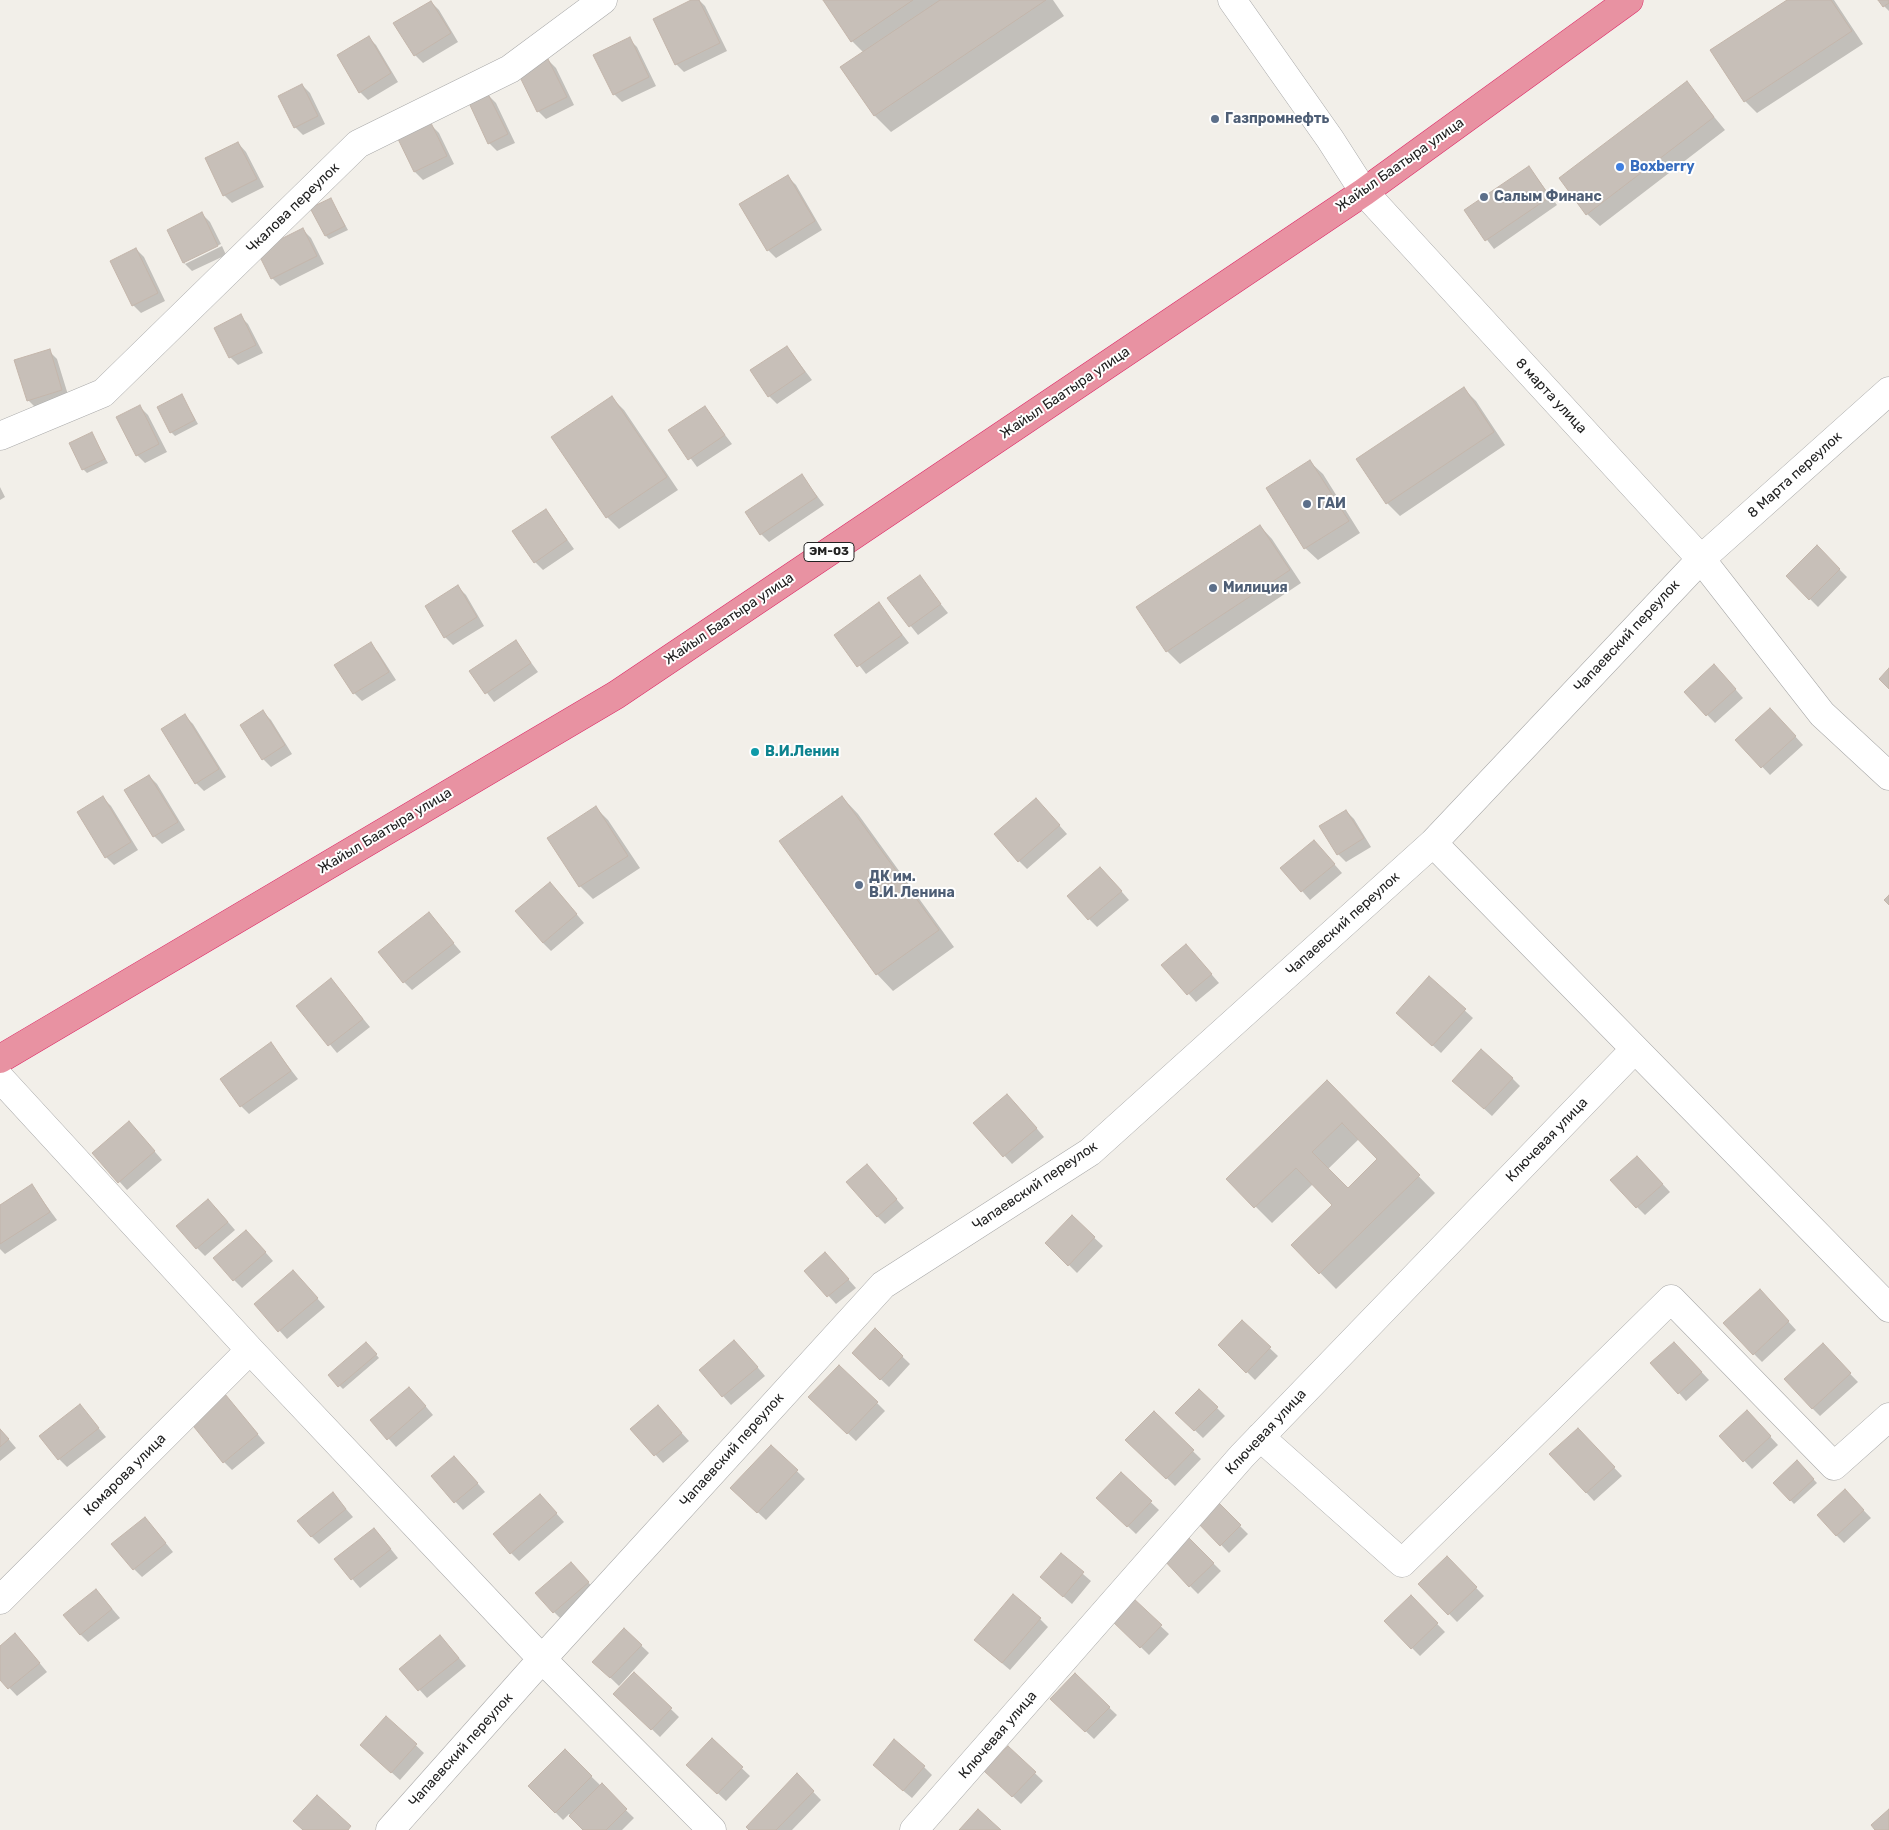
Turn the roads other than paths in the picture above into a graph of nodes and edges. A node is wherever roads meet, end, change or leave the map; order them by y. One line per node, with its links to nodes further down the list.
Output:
1 (603, 0): 6 (street, Чкалова переулок)
2 (1232, 0): 4 (street, 8 марта улица)
3 (1629, 0): 4 (highway, Жайыл Баатыра улица / ЭМ-03)
4 (1364, 192): 7 (street, 8 марта улица); 11 (highway, Жайыл Баатыра улица / ЭМ-03)
5 (1889, 391): 7 (street, 8 Марта переулок)
6 (0, 436)
7 (1700, 558): 8 (street, 8 марта улица); 9 (street, Чапаевский переулок)
8 (1889, 776)
9 (1433, 843): 10 (street); 18 (street, Чапаевский переулок)
10 (1634, 1049): 13 (street); 16 (street, Ключевая улица)
11 (0, 1059)
12 (0, 1078): 14 (street)
13 (1889, 1308)
14 (250, 1350): 17 (street, Комарова улица); 18 (street)
15 (1889, 1416): 16 (street)
16 (1260, 1438): 21 (street, Ключевая улица)
17 (0, 1600)
18 (542, 1659): 19 (street, Чапаевский переулок); 20 (street)
19 (390, 1830)
20 (712, 1830)
21 (914, 1830)

